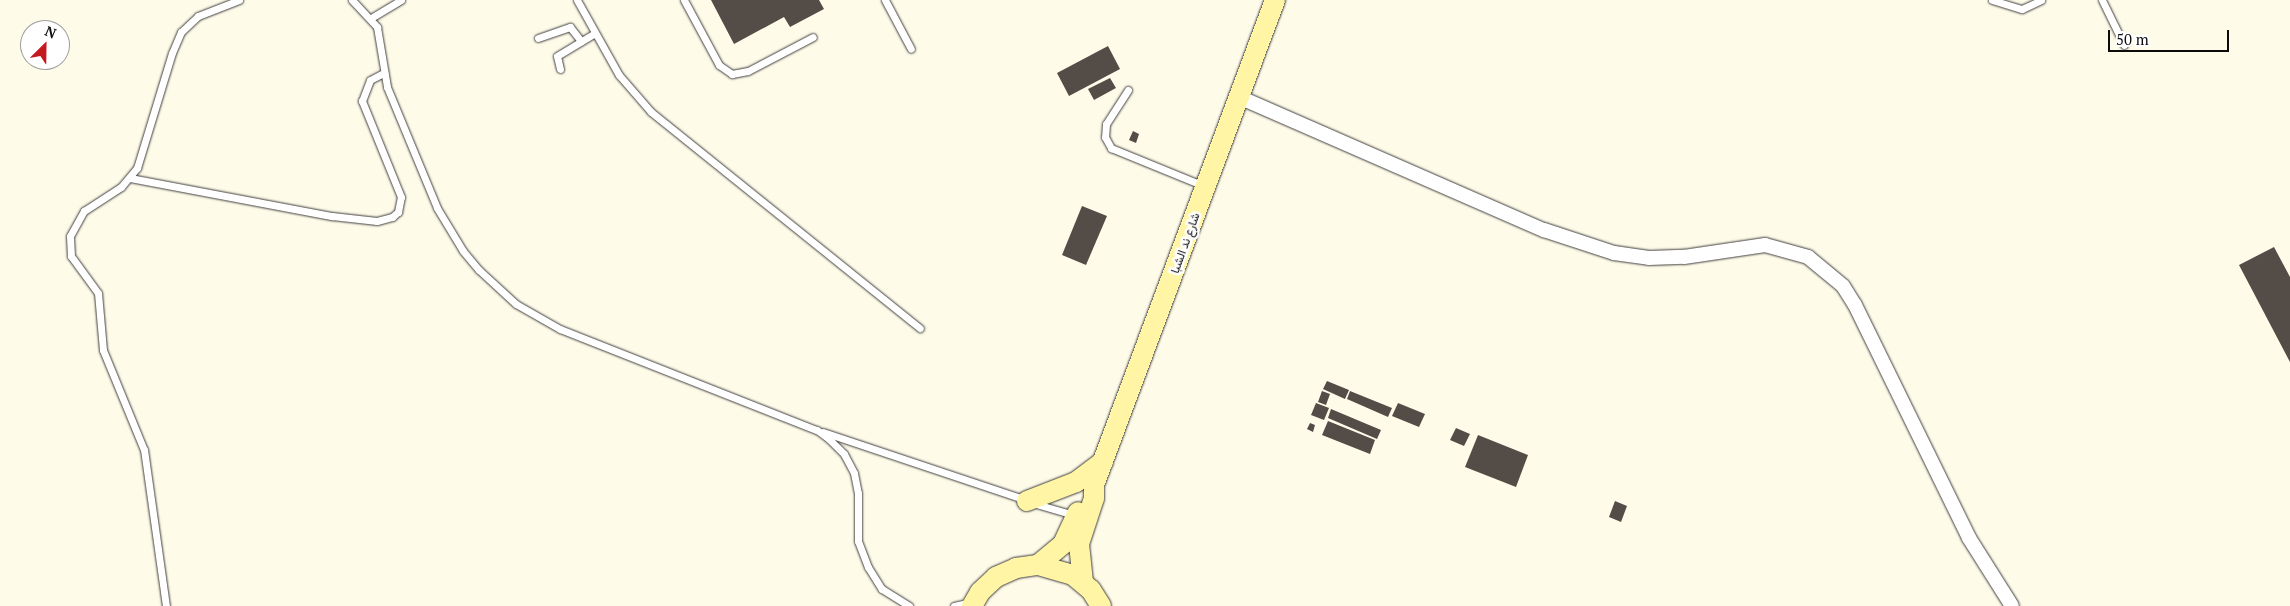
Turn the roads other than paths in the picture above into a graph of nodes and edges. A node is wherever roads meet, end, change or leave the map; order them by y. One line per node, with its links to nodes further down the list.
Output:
1 (239, 0): 22 (lane)
2 (352, 0): 11 (lane)
3 (401, 0): 11 (lane)
4 (577, 0): 12 (lane)
5 (684, 0): 14 (lane)
6 (885, 0): 17 (lane)
7 (1275, 0): 21 (main road, شارع ند الشبا)
8 (1992, 0): 9 (lane)
9 (2041, 0)
10 (2102, 0): 16 (lane)
11 (371, 18): 19 (lane)
12 (595, 33): 15 (lane); 24 (lane)
13 (538, 38): 15 (lane)
14 (813, 38)
15 (581, 42): 18 (lane)
16 (2124, 45)
17 (911, 49)
18 (560, 69)
19 (384, 73): 22 (lane); 25 (lane)
20 (1128, 90): 23 (lane)
21 (1239, 98): 23 (main road, شارع ند الشبا); 37 (street)
22 (130, 178): 33 (lane)
23 (1206, 187): 26 (main road, شارع ند الشبا)
24 (920, 328)
25 (817, 430): 28 (lane); 34 (lane)
26 (1103, 462): 27 (main road, شارع ند الشبا); 28 (main road)
27 (1094, 485): 29 (main road, شارع ند الشبا); 31 (main road, شارع ند الشبا)
28 (1027, 501): 29 (lane)
29 (1076, 516): 30 (main road, شارع ند الشبا)
30 (1038, 565): 31 (main road); 32 (main road)
31 (1083, 582): 36 (main road)
32 (973, 604): 35 (lane)
33 (166, 606)
34 (909, 606)
35 (954, 606)
36 (1101, 606)
37 (2012, 606)

